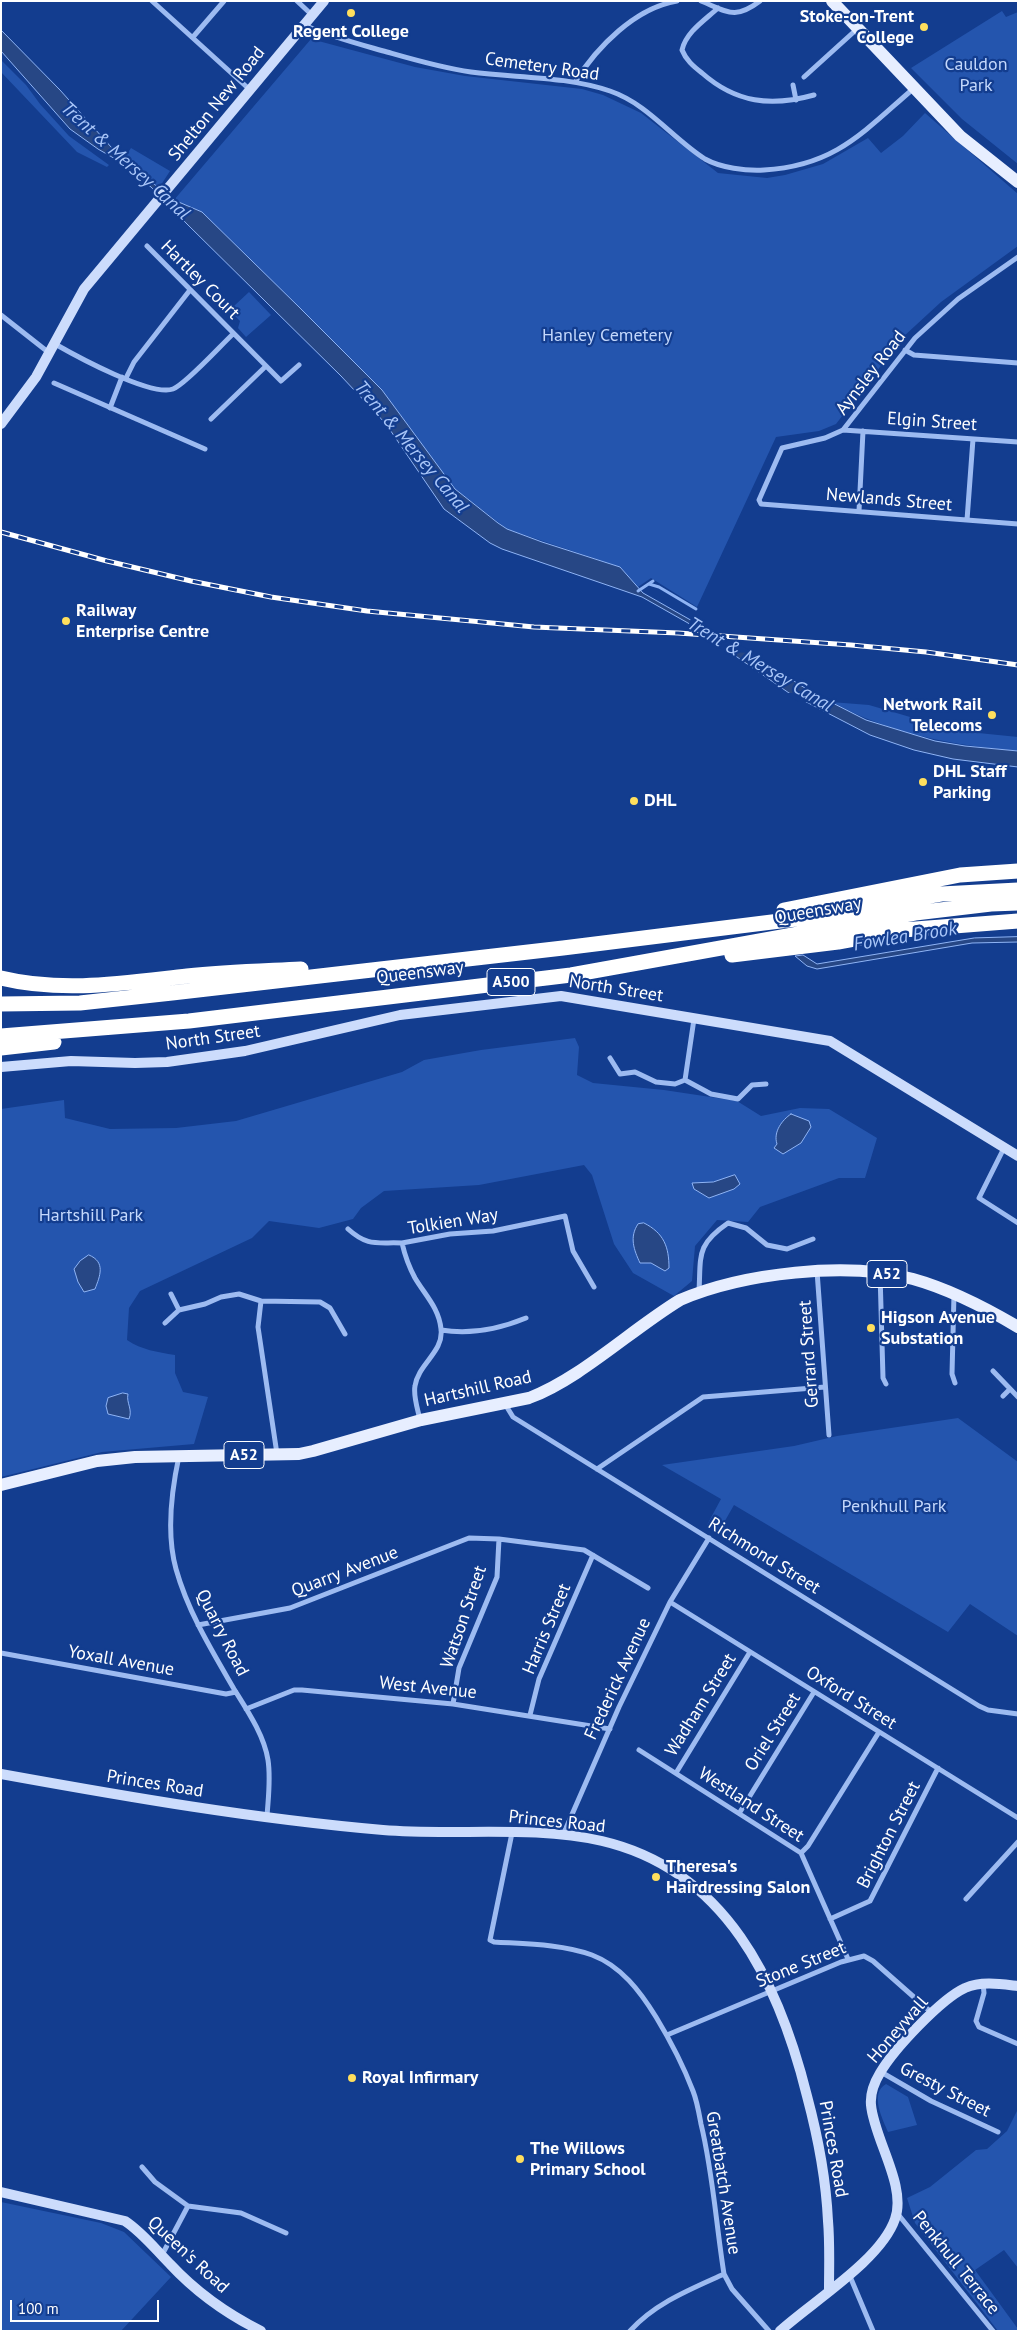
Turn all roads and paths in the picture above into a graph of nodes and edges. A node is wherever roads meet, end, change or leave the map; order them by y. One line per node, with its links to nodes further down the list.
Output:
1 (152, 1): 13 (street)
2 (224, 1): 13 (street)
3 (297, 1): 10 (street)
4 (324, 1): 10 (street, Shelton New Road)
5 (677, 1): 15 (street)
6 (701, 1): 9 (street)
7 (760, 1): 9 (street)
8 (832, 1): 12 (main road)
9 (718, 8): 20 (street)
10 (312, 15): 11 (street, Shelton New Road)
11 (304, 25): 15 (street, Cemetery Road); 17 (street, Shelton New Road)
12 (857, 29): 14 (street); 18 (main road)
13 (193, 37): 17 (street)
14 (804, 77)
15 (575, 82): 18 (street, Cemetery Road)
16 (793, 84): 20 (street)
17 (250, 88): 27 (street, Shelton New Road)
18 (913, 88): 21 (main road)
19 (814, 95): 20 (street)
20 (796, 100)
21 (1015, 177)
22 (147, 246): 24 (street, Hartley Court)
23 (1018, 257): 28 (street, Aynsley Road)
24 (190, 290): 26 (street, Hartley Court); 33 (street)
25 (1, 315): 29 (street)
26 (233, 334): 32 (street, Hartley Court); 33 (street)
27 (55, 344): 29 (street, Shelton New Road); 33 (street)
28 (905, 350): 30 (street); 38 (street, Aynsley Road)
29 (48, 352): 37 (street, Shelton New Road)
30 (1018, 363)
31 (299, 365): 32 (street, Hartley Court)
32 (265, 367): 36 (street)
33 (124, 378): 35 (street)
34 (54, 383): 35 (street)
35 (110, 408): 42 (street)
36 (211, 419)
37 (1, 424)
38 (844, 430): 39 (street, Elgin Street); 43 (street, Aynsley Road)
39 (863, 431): 40 (street, Elgin Street); 44 (street)
40 (973, 439): 41 (street, Elgin Street); 45 (street)
41 (1018, 442)
42 (206, 449)
43 (759, 503): 44 (street, Newlands Street)
44 (859, 512): 45 (street, Newlands Street)
45 (967, 520): 46 (street, Newlands Street)
46 (1018, 524)
47 (1018, 872): 51 (highway)
48 (1018, 890): 51 (highway, Queensway / A500)
49 (1018, 903): 53 (highway, Queensway / A500)
50 (1018, 922): 53 (highway)
51 (563, 948): 52 (highway, Queensway / A500)
52 (448, 961): 54 (highway); 55 (highway, Queensway / A500)
53 (571, 975): 57 (highway, Queensway / A500)
54 (1, 978)
55 (1, 1004)
56 (694, 1019): 61 (street, North Street); 62 (street); 64 (street, North Street)
57 (188, 1021): 58 (highway, Queensway / A500); 59 (highway)
58 (1, 1036)
59 (1, 1048)
60 (610, 1058): 62 (street)
61 (1, 1067)
62 (685, 1080): 63 (street)
63 (766, 1084)
64 (1004, 1148): 65 (street, North Street); 66 (street)
65 (1018, 1156)
66 (1018, 1223)
67 (348, 1229): 69 (street)
68 (813, 1239): 73 (street)
69 (402, 1243): 72 (street, Tolkien Way); 81 (street, Tolkien Way)
70 (817, 1272): 71 (main road, Hartshill Road / A52); 73 (main road, Hartshill Road / A52); 86 (street, Gerrard Street)
71 (880, 1273): 75 (main road, Hartshill Road / A52); 85 (street)
72 (594, 1287)
73 (699, 1292): 90 (main road, Hartshill Road / A52)
74 (171, 1294): 77 (street)
75 (954, 1294): 80 (main road, Hartshill Road / A52); 84 (street)
76 (261, 1301): 77 (street); 82 (street); 93 (street)
77 (180, 1310): 79 (street)
78 (526, 1318): 81 (street)
79 (165, 1323)
80 (1017, 1326)
81 (441, 1330): 91 (street)
82 (345, 1334)
83 (993, 1372): 87 (street)
84 (955, 1383)
85 (886, 1384)
86 (825, 1387): 92 (street, Gerrard Street); 95 (street)
87 (1010, 1389): 88 (street); 89 (street)
88 (1003, 1396)
89 (1018, 1397)
90 (505, 1404): 91 (main road, Hartshill Road / A52); 95 (street, Richmond Street)
91 (421, 1420): 93 (main road, Hartshill Road / A52)
92 (829, 1435)
93 (278, 1454): 94 (main road, Hartshill Road / A52)
94 (179, 1456): 96 (main road, Hartshill Road / A52); 102 (street, Quarry Road)
95 (597, 1469): 97 (street, Richmond Street)
96 (1, 1485)
97 (708, 1538): 101 (street, Frederick Avenue); 110 (street, Richmond Street)
98 (499, 1540): 99 (street); 102 (street, Quarry Avenue); 107 (street, Watson Street)
99 (593, 1555): 100 (street); 109 (street, Harris Street)
100 (648, 1588)
101 (670, 1602): 103 (street, Oxford Street); 111 (street, Frederick Avenue)
102 (198, 1624): 105 (street, Quarry Road)
103 (750, 1652): 106 (street, Oxford Street); 115 (street, Wadham Street)
104 (1, 1653): 105 (street, Yoxall Avenue)
105 (236, 1692): 108 (street, Quarry Road)
106 (814, 1692): 112 (street, Oxford Street); 117 (street, Oriel Street)
107 (453, 1704): 108 (street, West Avenue); 109 (street, West Avenue)
108 (246, 1709): 118 (street, Quarry Road)
109 (530, 1714): 111 (street, West Avenue)
110 (1018, 1714)
111 (610, 1729): 121 (street, Frederick Avenue)
112 (879, 1732): 114 (street, Oxford Street); 123 (street)
113 (639, 1750): 115 (street, Westland Street)
114 (938, 1768): 119 (street, Oxford Street); 125 (street, Brighton Street)
115 (676, 1772): 117 (street, Westland Street)
116 (1, 1774): 118 (street, Princes Road)
117 (740, 1812): 123 (street, Westland Street)
118 (267, 1818): 120 (street, Princes Road)
119 (1018, 1818)
120 (512, 1833): 121 (street, Princes Road); 131 (street, Greatbatch Avenue)
121 (562, 1836): 129 (street, Princes Road)
122 (1018, 1842): 124 (street)
123 (801, 1853): 125 (street, Westland Street)
124 (966, 1899)
125 (830, 1919): 126 (street, Westland Street)
126 (848, 1959): 129 (street, Stone Street); 130 (street, Stone Street)
127 (983, 1983): 128 (street, Honeywall); 130 (street, Honeywall); 132 (street)
128 (1018, 1986)
129 (772, 1992): 131 (street, Stone Street); 145 (street, Princes Road)
130 (932, 2013): 133 (street, Honeywall)
131 (668, 2036): 143 (street, Greatbatch Avenue)
132 (1018, 2044)
133 (880, 2071): 134 (street, Gresty Street); 140 (street, Honeywall)
134 (998, 2132)
135 (142, 2167): 136 (street)
136 (155, 2182): 137 (street); 139 (street)
137 (150, 2186)
138 (1, 2192): 142 (street, Queen's Road)
139 (188, 2206): 141 (street); 142 (street)
140 (897, 2213): 144 (street); 151 (street, Penkhull Terrace)
141 (286, 2233)
142 (162, 2255): 146 (street, Queen's Road)
143 (724, 2274): 147 (street); 148 (street, Greatbatch Avenue)
144 (849, 2274): 145 (street); 150 (street)
145 (829, 2290): 149 (street)
146 (261, 2331)
147 (630, 2331)
148 (768, 2331)
149 (780, 2331)
150 (873, 2331)
151 (993, 2331)

